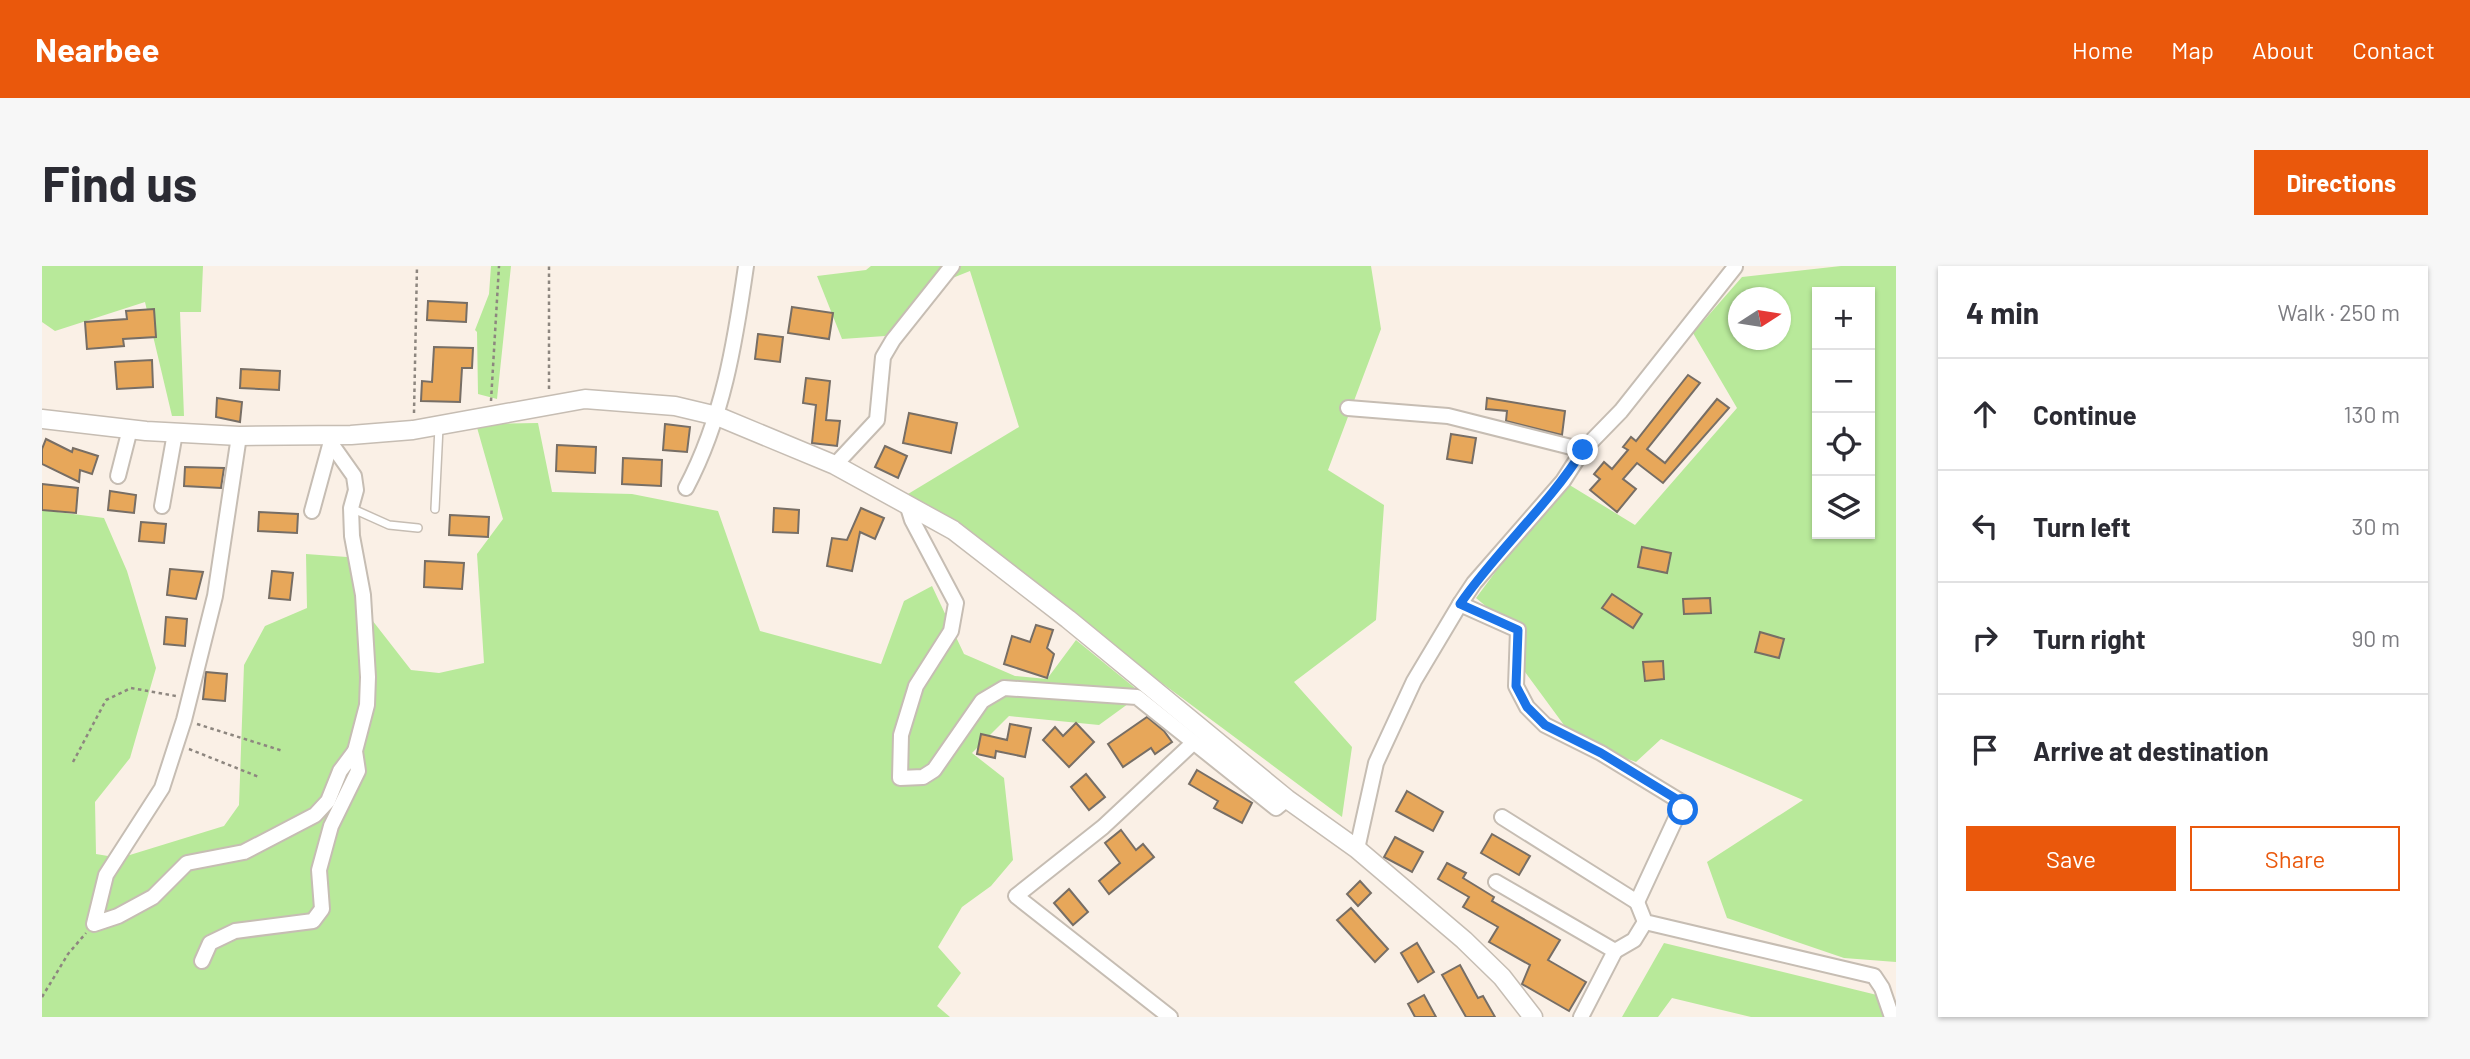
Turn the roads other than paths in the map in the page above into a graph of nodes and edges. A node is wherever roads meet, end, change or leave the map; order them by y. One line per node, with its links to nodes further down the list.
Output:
1 (746, 266): 7 (street)
2 (952, 266): 15 (street)
3 (1727, 266): 5 (street)
4 (1747, 266): 5 (street)
5 (1735, 267): 14 (street)
6 (1348, 408): 14 (street)
7 (717, 416): 9 (street); 15 (street); 17 (street)
8 (42, 419): 10 (street)
9 (439, 426): 13 (street); 21 (lane)
10 (130, 429): 11 (street); 16 (street)
11 (176, 433): 12 (street); 19 (street)
12 (239, 436): 13 (street); 26 (street)
13 (328, 440): 20 (street); 22 (street)
14 (1583, 450): 24 (street)
15 (835, 465): 18 (street)
16 (118, 476)
17 (687, 488)
18 (907, 505): 25 (street); 27 (street)
19 (162, 506)
20 (351, 508): 23 (lane); 26 (street)
21 (435, 509)
22 (312, 512)
23 (418, 528)
24 (1460, 604): 29 (street); 31 (street)
25 (1193, 743): 27 (street); 35 (street)
26 (355, 751): 34 (street)
27 (1287, 799): 29 (street)
28 (1502, 817): 31 (street)
29 (1357, 849): 36 (street)
30 (1496, 882): 33 (street)
31 (1637, 902): 32 (street)
32 (1646, 922): 33 (street); 38 (street)
33 (1615, 951): 37 (street)
34 (202, 961)
35 (1170, 1017)
36 (1533, 1017)
37 (1581, 1017)
38 (1892, 1017)

